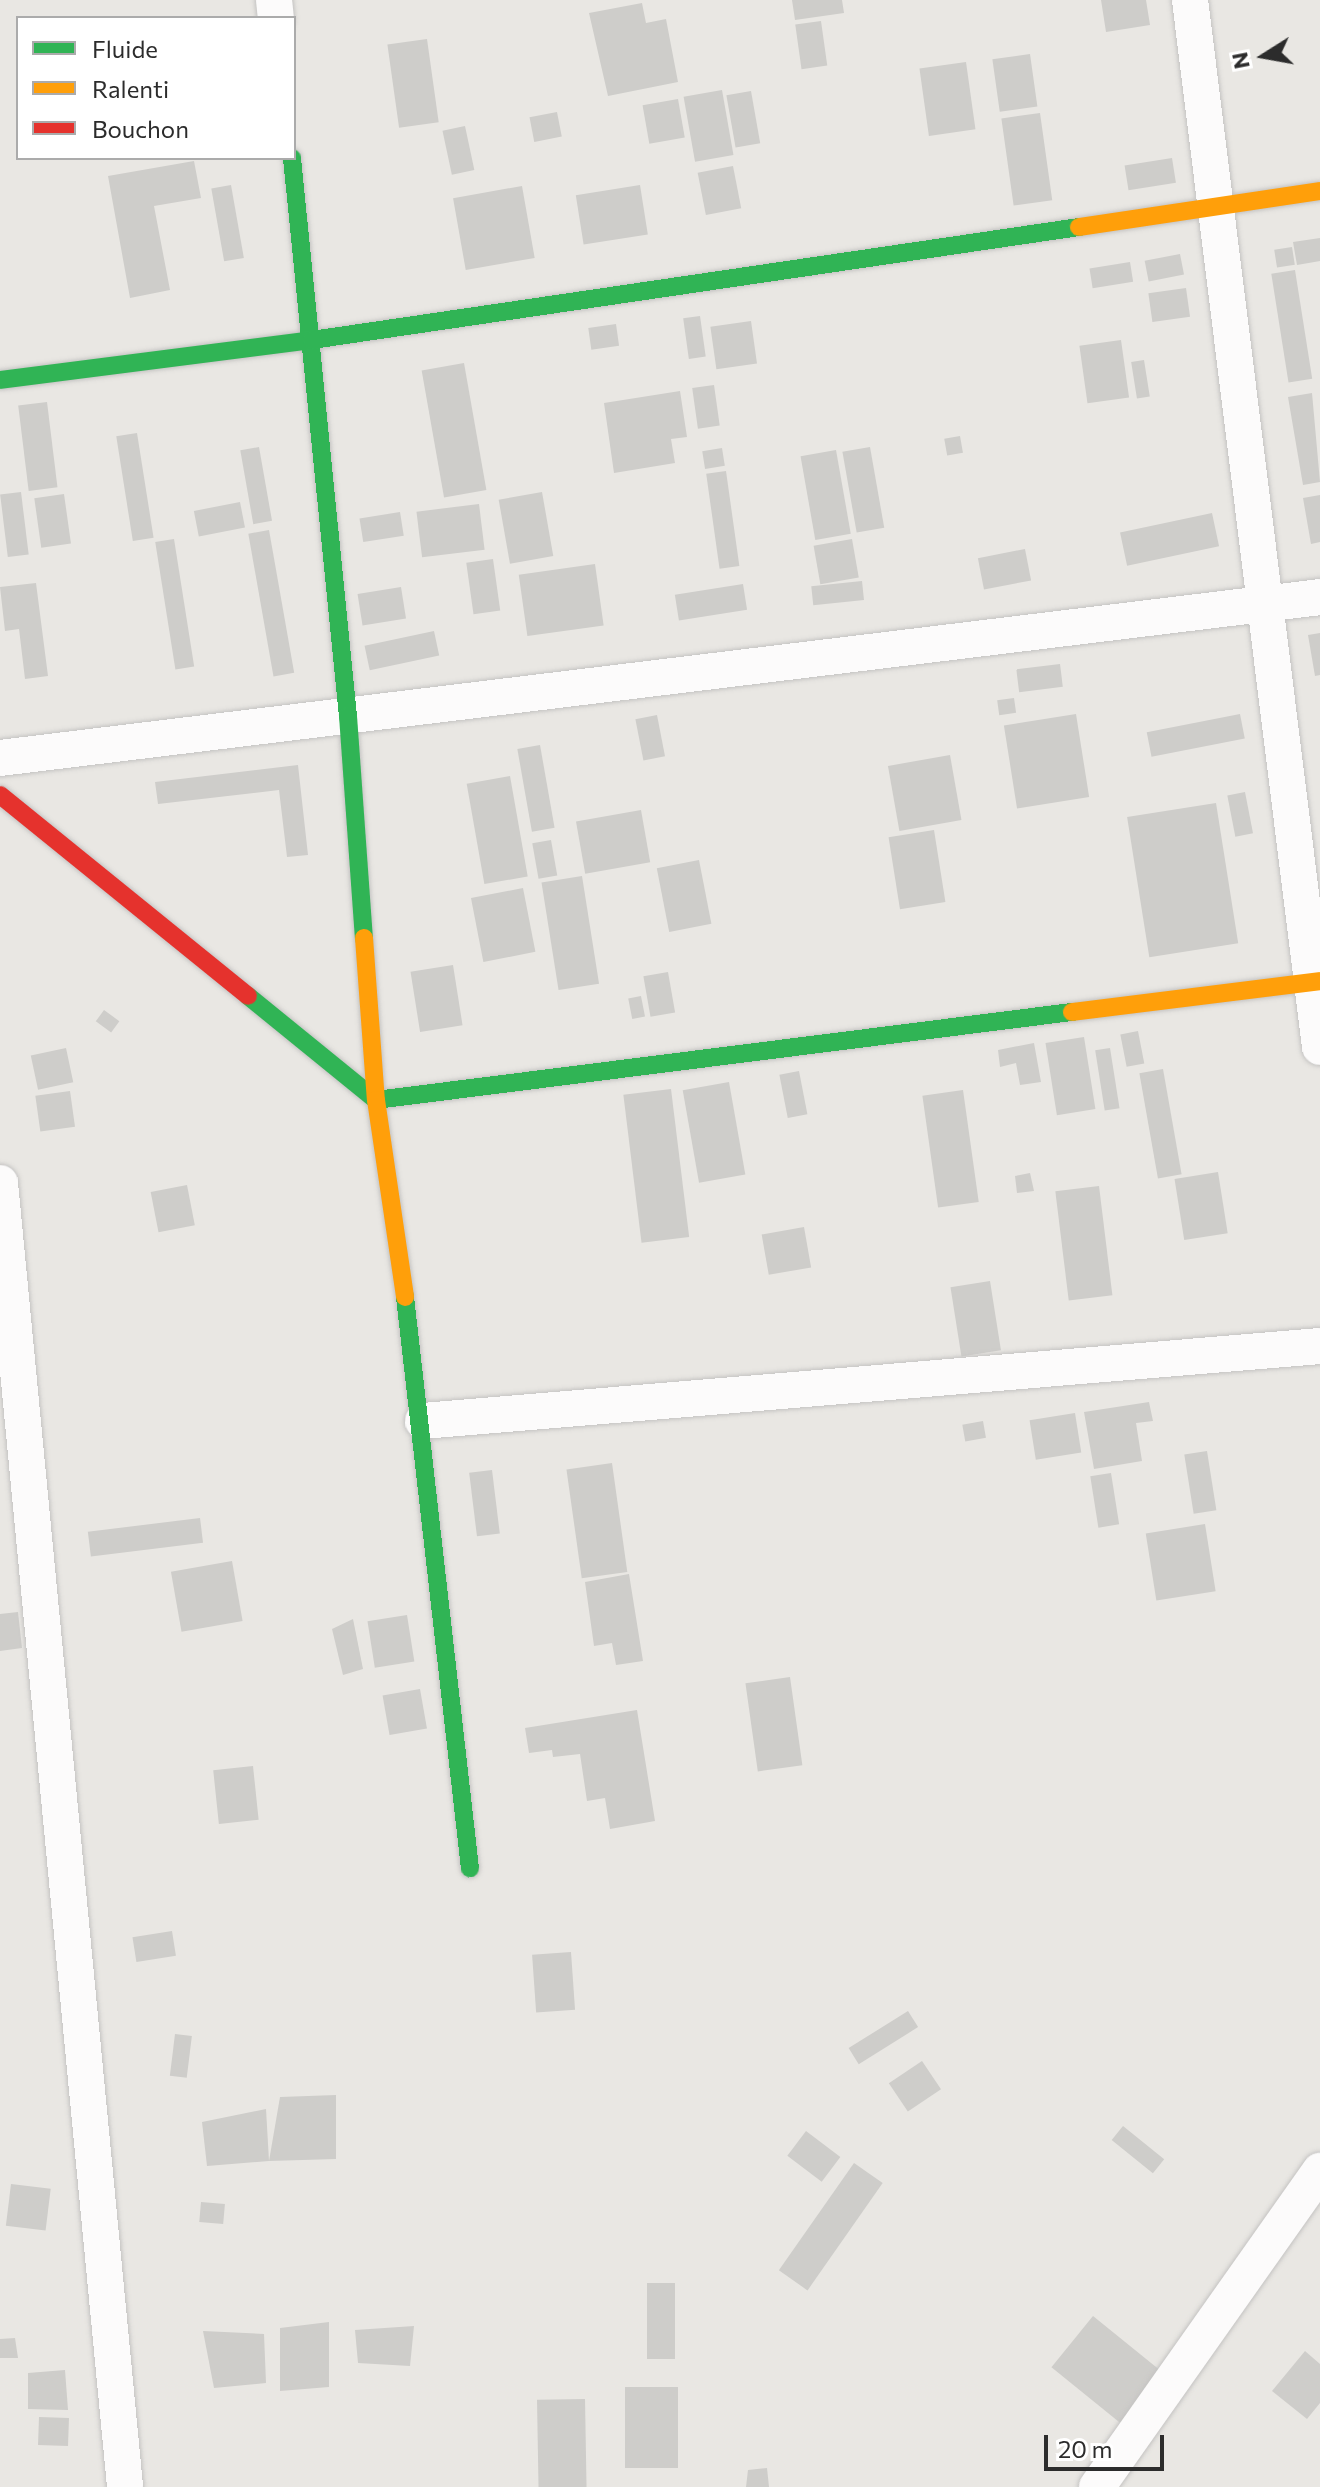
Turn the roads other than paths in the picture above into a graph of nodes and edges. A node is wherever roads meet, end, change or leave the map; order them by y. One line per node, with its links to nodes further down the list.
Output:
1 (1190, 0): 4 (street)
2 (292, 160): 5 (street)
3 (1320, 191): 4 (street)
4 (1215, 203): 5 (street); 8 (street)
5 (312, 340): 6 (street); 9 (street)
6 (0, 380)
7 (1320, 597): 8 (street)
8 (1265, 604): 9 (street); 12 (street)
9 (348, 716): 10 (street); 14 (street)
10 (0, 758)
11 (0, 795): 14 (street)
12 (1316, 981): 13 (street); 14 (street)
13 (1320, 1047)
14 (376, 1100): 17 (street)
15 (0, 1183): 20 (street)
16 (1320, 1346): 17 (street)
17 (423, 1421): 18 (street)
18 (470, 1868)
19 (1320, 2171): 21 (street)
20 (125, 2487)
21 (1097, 2487)

